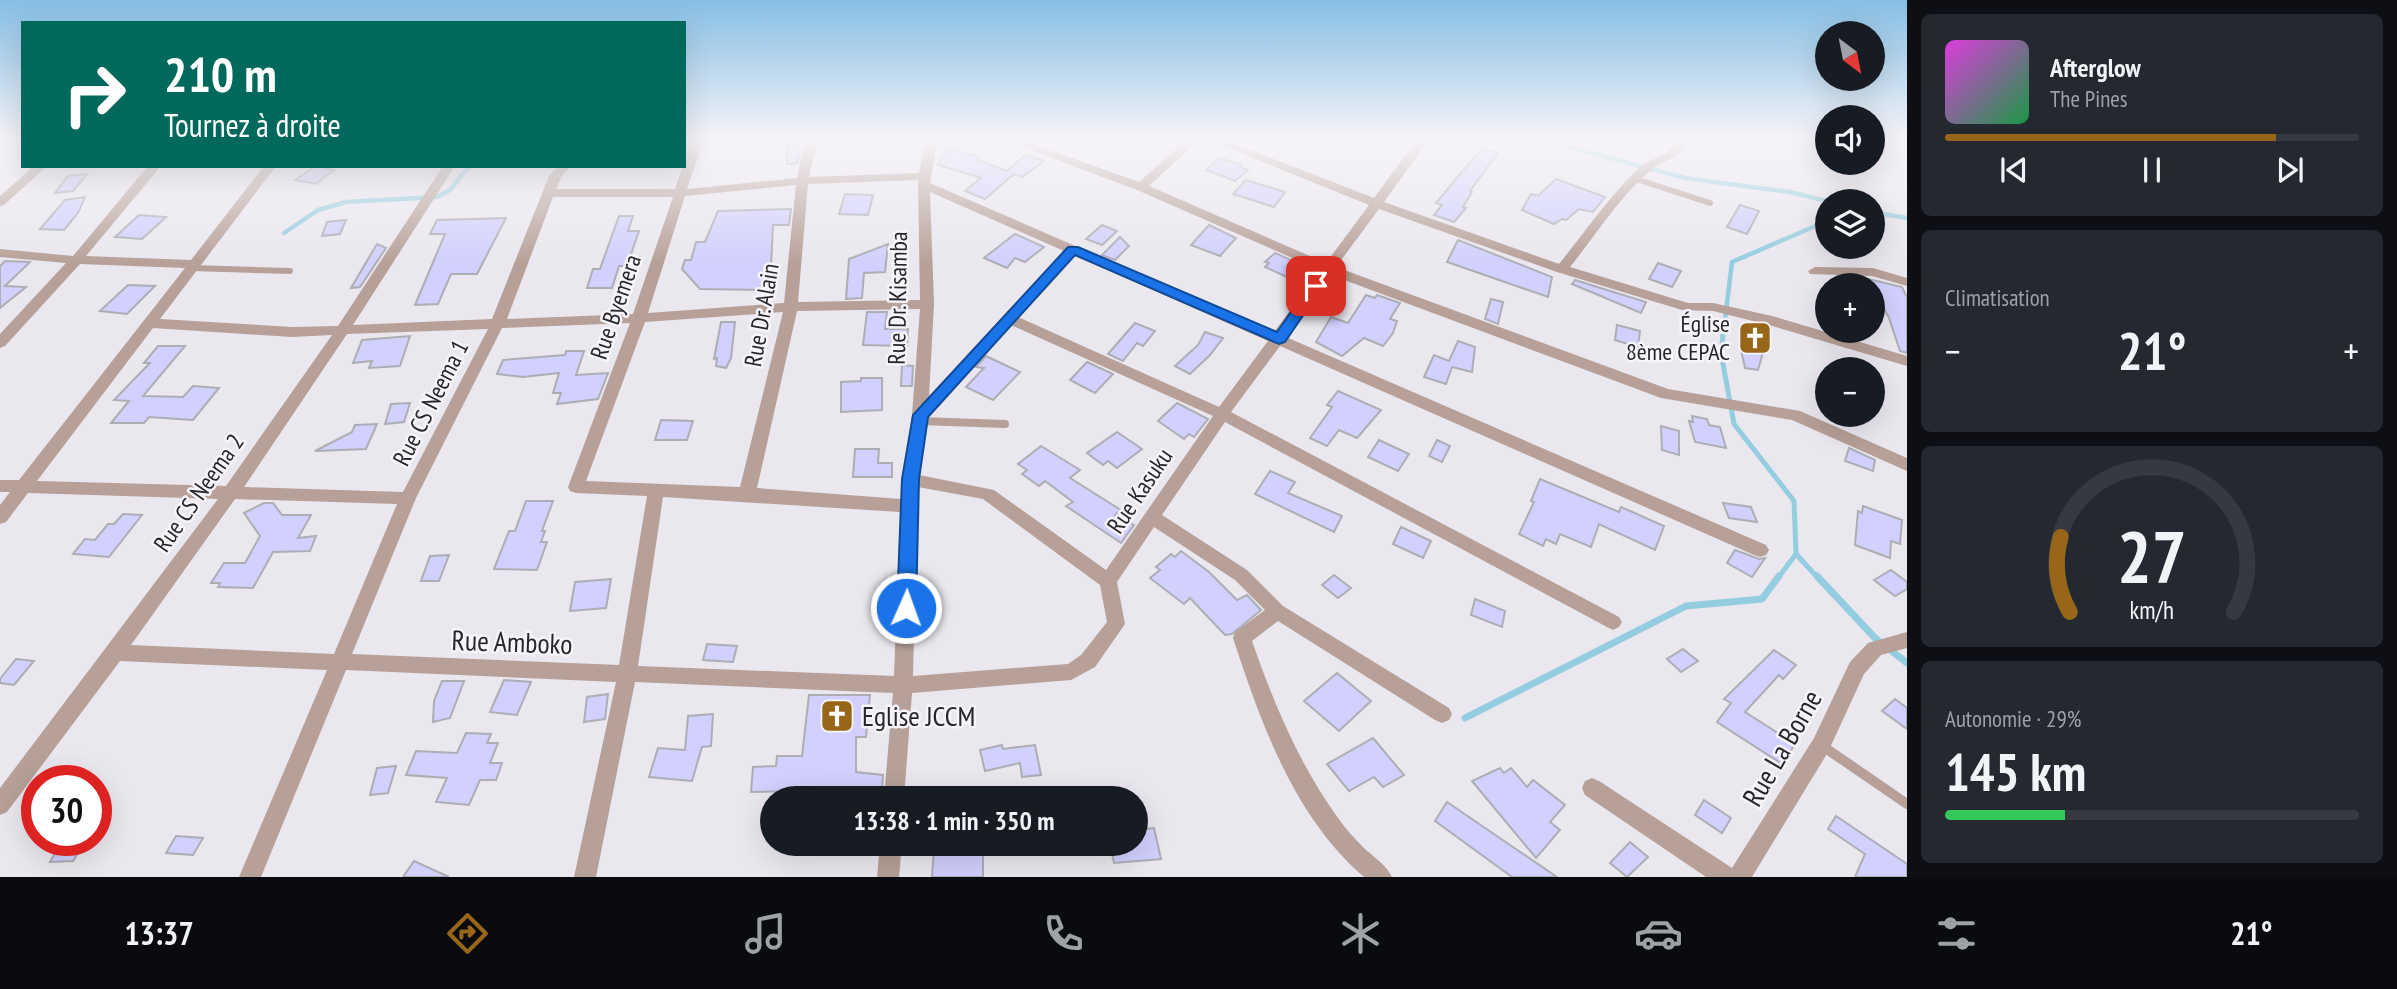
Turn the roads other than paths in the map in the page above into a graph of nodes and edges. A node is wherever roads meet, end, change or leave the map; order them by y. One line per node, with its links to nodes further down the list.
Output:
1 (802, 181): 33 (street, Rue Dr. Alain)
2 (23, 182): 20 (street)
3 (142, 182): 25 (street)
4 (258, 182): 26 (street)
5 (439, 182): 38 (street, Rue CS Neema 2)
6 (553, 182): 18 (street, Rue CS Neema 1)
7 (684, 182): 19 (street, Rue Byemera)
8 (793, 182): 19 (street)
9 (924, 182): 32 (street, Rue Dr. Kisamba)
10 (928, 182): 23 (street)
11 (1127, 182): 17 (street)
12 (1147, 182): 17 (street)
13 (1322, 182): 21 (street)
14 (1392, 182): 21 (street, Rue Kasuku)
15 (1635, 182): 28 (street)
16 (1667, 182): 22 (lane)
17 (1141, 187): 27 (street)
18 (549, 192): 19 (street); 37 (street, Rue CS Neema 1)
19 (680, 193): 34 (street, Rue Byemera)
20 (0, 202)
21 (1376, 203): 27 (street, Rue Kasuku); 28 (street)
22 (1710, 203)
23 (1073, 249): 35 (street); 39 (street)
24 (0, 253): 25 (street)
25 (76, 260): 26 (street); 40 (street)
26 (194, 266): 29 (lane); 36 (street)
27 (1328, 269): 39 (street, Rue Kasuku); 45 (street)
28 (1562, 269): 41 (street)
29 (290, 271)
30 (1815, 271): 31 (street)
31 (1907, 282)
32 (927, 304): 33 (street); 43 (street, Rue Dr. Kisamba)
33 (791, 307): 34 (street); 51 (street, Rue Dr. Alain)
34 (639, 318): 37 (street); 49 (street, Rue Byemera)
35 (1010, 319): 42 (street); 43 (street)
36 (151, 323): 38 (street); 48 (street)
37 (498, 323): 38 (street); 52 (street, Rue CS Neema 1)
38 (346, 329): 50 (street, Rue CS Neema 2)
39 (1279, 339): 42 (street, Rue Kasuku); 56 (street)
40 (0, 343)
41 (1907, 361)
42 (1222, 414): 55 (street, Rue Kasuku); 59 (street)
43 (920, 418): 44 (lane); 46 (street, Rue Dr. Kisamba)
44 (1006, 424)
45 (1907, 465)
46 (910, 479): 53 (street, Rue Dr. Kisamba); 57 (street)
47 (0, 486): 48 (street)
48 (25, 488): 50 (street); 54 (street)
49 (656, 489): 51 (street); 63 (street)
50 (229, 494): 52 (street); 61 (street, Rue CS Neema 2)
51 (747, 494): 53 (street)
52 (408, 498): 62 (street, Rue CS Neema 1)
53 (911, 506): 64 (street, Rue Dr. Kisamba)
54 (0, 517)
55 (1152, 517): 57 (street, Rue Kasuku); 58 (street)
56 (1760, 550)
57 (1108, 581): 64 (street)
58 (1277, 611): 65 (street); 75 (street)
59 (1613, 622)
60 (1892, 644): 66 (street, Rue La Borne)
61 (118, 653): 62 (street, Rue Amboko); 70 (street, Rue CS Neema 2)
62 (340, 663): 63 (street, Rue Amboko); 72 (street, Rue CS Neema 1)
63 (627, 674): 64 (street, Rue Amboko); 73 (street)
64 (903, 685): 67 (street, Rue Dr. Kisamba)
65 (1442, 714)
66 (1821, 745): 69 (lane); 77 (street, Rue La Borne)
67 (895, 786)
68 (1592, 788): 76 (street)
69 (1907, 804)
70 (0, 805)
71 (890, 856): 74 (street)
72 (250, 877)
73 (585, 877)
74 (888, 877)
75 (1381, 877)
76 (1726, 877)
77 (1739, 877)

